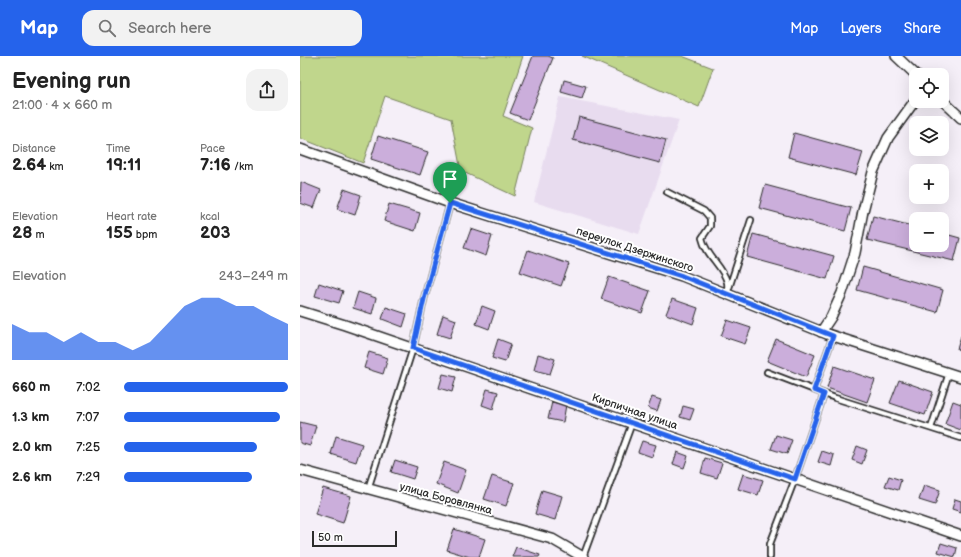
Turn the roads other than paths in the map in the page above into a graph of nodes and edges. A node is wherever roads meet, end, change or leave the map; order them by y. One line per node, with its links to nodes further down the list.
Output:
1 (896, 56): 2 (street)
2 (909, 68)
3 (949, 107): 5 (street)
4 (910, 108): 12 (street)
5 (961, 118)
6 (300, 149): 8 (street, переулок Дзержинского)
7 (666, 192): 10 (lane)
8 (450, 203): 10 (street, переулок Дзержинского); 14 (lane)
9 (752, 220): 10 (lane)
10 (727, 294): 12 (street, переулок Дзержинского)
11 (300, 311): 14 (street, Кирпичная улица)
12 (820, 332): 13 (street, переулок Дзержинского)
13 (833, 336): 16 (street, переулок Дзержинского); 18 (lane)
14 (413, 348): 20 (street, Кирпичная улица); 25 (lane)
15 (767, 372): 18 (lane)
16 (949, 373): 17 (street, переулок Дзержинского); 21 (lane)
17 (961, 377)
18 (814, 390): 19 (lane)
19 (824, 394): 21 (lane); 24 (lane)
20 (632, 423): 24 (street, Кирпичная улица); 27 (lane)
21 (931, 428): 22 (lane)
22 (961, 438)
23 (300, 470): 25 (street, улица Боровлянка)
24 (795, 479): 26 (street, Кирпичная улица); 28 (lane)
25 (368, 489): 27 (street, улица Боровлянка)
26 (961, 536)
27 (583, 557)
28 (770, 557)

